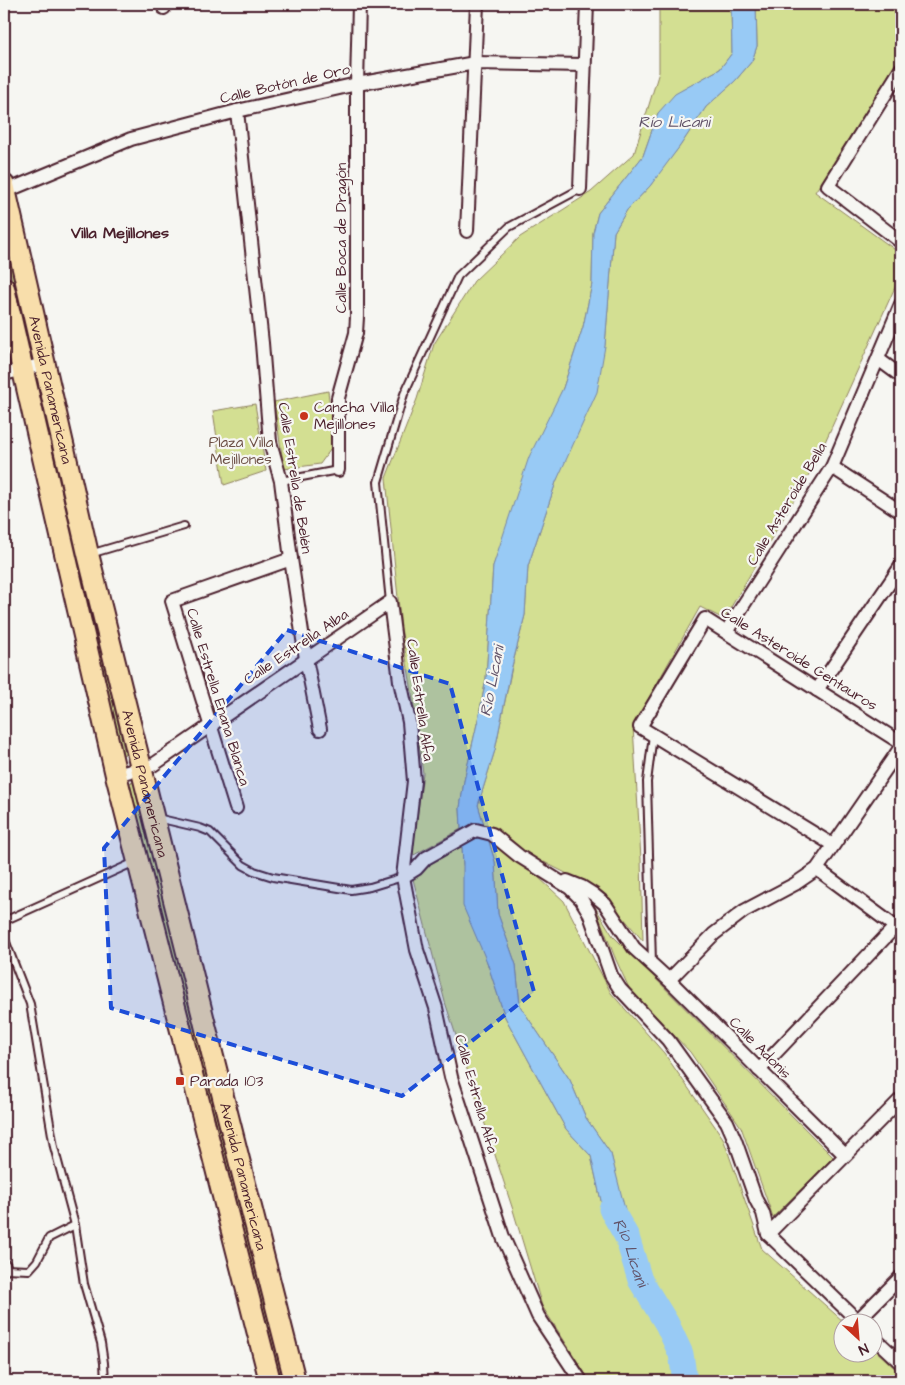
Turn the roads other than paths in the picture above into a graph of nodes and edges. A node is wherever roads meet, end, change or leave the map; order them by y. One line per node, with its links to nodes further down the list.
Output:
1 (359, 4): 7 (street, Calle Boca de Dragón)
2 (477, 4): 4 (street)
3 (587, 4): 5 (street)
4 (475, 63): 5 (street, Calle Botón de Oro); 7 (street, Calle Botón de Oro); 11 (street)
5 (584, 65): 9 (street)
6 (901, 69): 12 (street)
7 (356, 84): 8 (street, Calle Botón de Oro); 20 (street, Calle Boca de Dragón)
8 (238, 111): 10 (street, Calle Botón de Oro); 21 (street, Calle Estrella de Belén)
9 (580, 188): 27 (lane, Calle Estrella Alfa)
10 (4, 189): 16 (main road, Avenida Panamericana)
11 (467, 231)
12 (901, 242)
13 (4, 288): 17 (main road, Avenida Panamericana)
14 (901, 304): 15 (street, Calle Asteroide Bella)
15 (878, 359): 18 (street); 19 (street, Calle Asteroide Bella)
16 (44, 364): 17 (street); 24 (main road, Avenida Panamericana)
17 (13, 372): 37 (main road, Avenida Panamericana)
18 (901, 376)
19 (832, 467): 22 (street); 28 (street, Calle Asteroide Bella)
20 (338, 470): 21 (lane)
21 (280, 481): 25 (street, Calle Estrella de Belén)
22 (901, 512)
23 (184, 526): 24 (lane)
24 (88, 554): 36 (main road, Avenida Panamericana)
25 (291, 559): 29 (street, Calle Estrella de Belén); 31 (street, Calle Estrella Enana Blanca)
26 (901, 566): 30 (street)
27 (390, 602): 29 (street, Calle Estrella Alba); 44 (street, Calle Estrella Alfa)
28 (726, 632): 30 (street, Calle Asteroide Centauros); 33 (street, Calle Asteroide Centauros)
29 (306, 659): 31 (street, Calle Estrella Alba); 32 (street, Calle Estrella de Belén)
30 (817, 690): 34 (street, Calle Asteroide Centauros)
31 (209, 726): 36 (street, Calle Estrella Alba); 38 (street, Calle Estrella Enana Blanca)
32 (320, 729)
33 (653, 735): 40 (street); 48 (lane)
34 (901, 743)
35 (901, 748): 40 (street)
36 (141, 768): 37 (street, Calle Estrella Alba); 39 (main road, Avenida Panamericana)
37 (116, 775): 41 (main road, Avenida Panamericana)
38 (236, 808)
39 (153, 817): 44 (lane); 63 (main road, Avenida Panamericana)
40 (833, 846): 42 (street)
41 (137, 861): 45 (lane); 62 (main road, Avenida Panamericana)
42 (817, 869): 46 (street); 49 (street)
43 (548, 874): 44 (street); 48 (street, Calle Adonis); 54 (street)
44 (403, 877): 64 (street, Calle Estrella Alfa)
45 (4, 921)
46 (898, 929): 50 (street)
47 (4, 937): 53 (lane)
48 (652, 964): 49 (street, Calle Adonis)
49 (669, 980): 50 (street, Calle Adonis)
50 (759, 1070): 52 (street, Calle Adonis)
51 (901, 1099): 52 (street)
52 (845, 1155): 54 (street)
53 (75, 1224): 55 (lane); 61 (lane)
54 (768, 1234): 57 (street)
55 (4, 1268)
56 (901, 1277): 58 (street)
57 (848, 1312)
58 (868, 1312)
59 (882, 1345): 60 (street)
60 (901, 1363)
61 (105, 1381)
62 (270, 1381)
63 (295, 1381)
64 (582, 1381)

